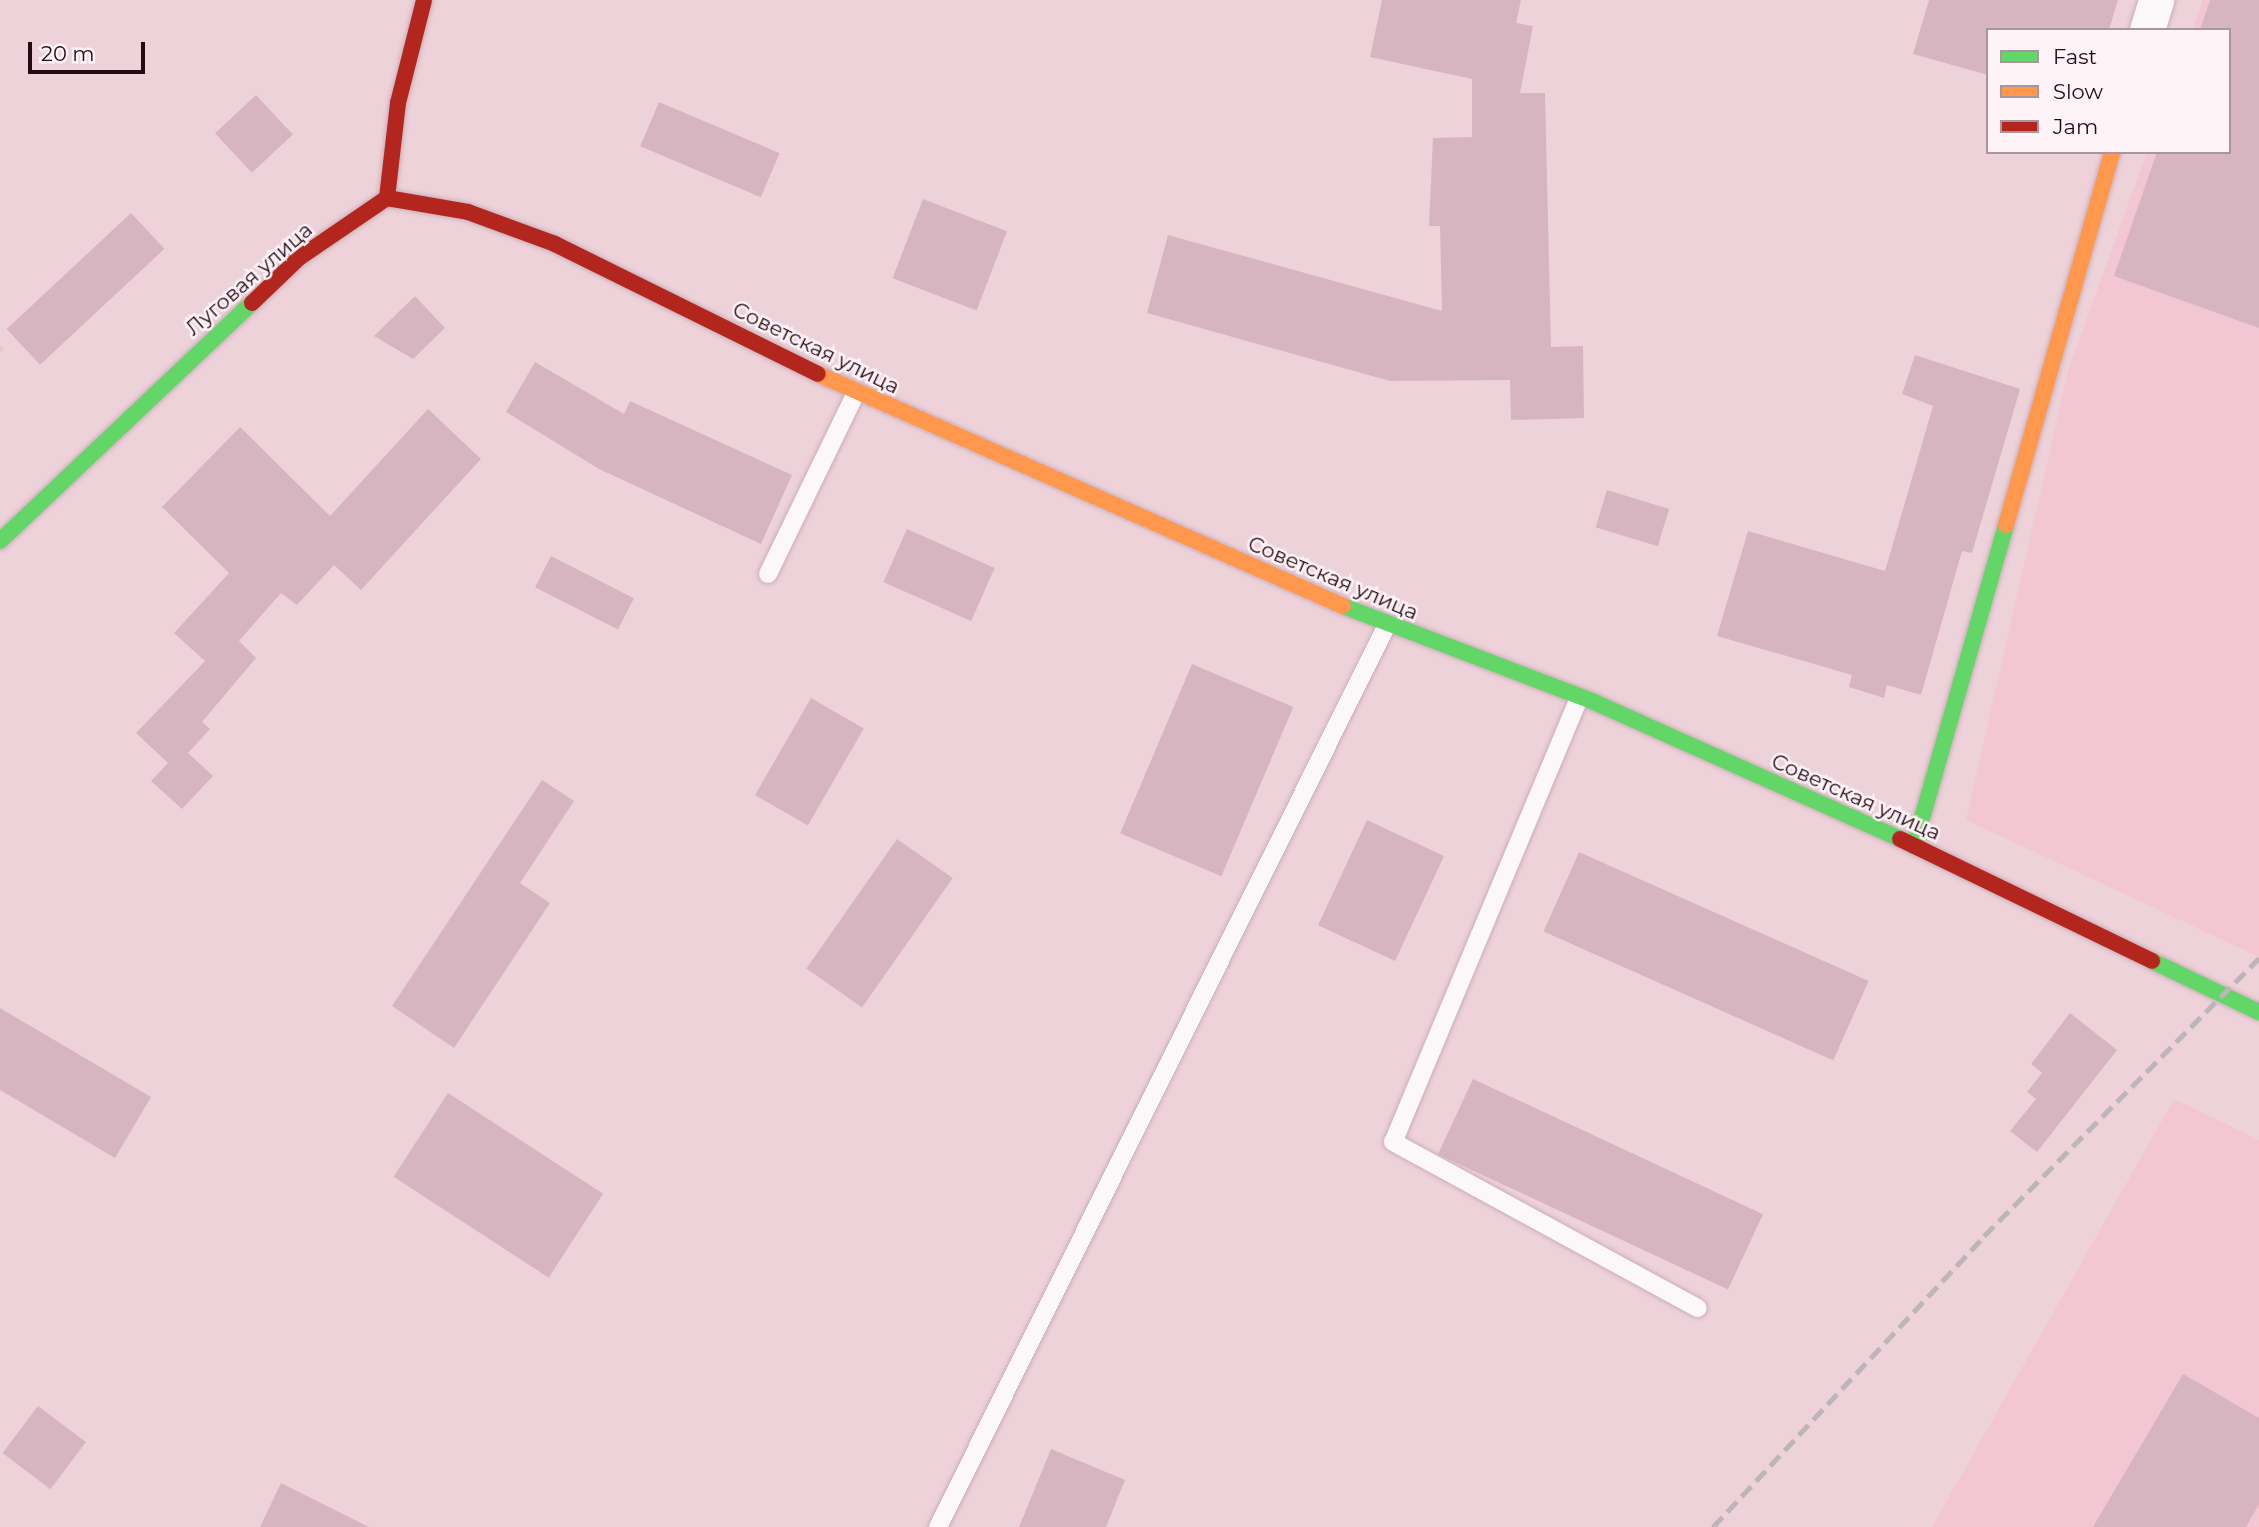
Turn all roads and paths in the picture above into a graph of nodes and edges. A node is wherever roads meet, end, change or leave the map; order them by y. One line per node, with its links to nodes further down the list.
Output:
1 (424, 0): 5 (street)
2 (2156, 0): 3 (street)
3 (2148, 28)
4 (2111, 154): 11 (street)
5 (387, 198): 6 (street, Советская улица); 7 (street, Луговая улица)
6 (856, 393): 8 (lane); 9 (street, Советская улица)
7 (0, 541)
8 (768, 574)
9 (1387, 625): 10 (street, Советская улица); 14 (lane)
10 (1579, 698): 11 (street, Советская улица); 13 (lane)
11 (1914, 846): 12 (street, Советская улица)
12 (2259, 1012)
13 (1698, 1308)
14 (938, 1527)

